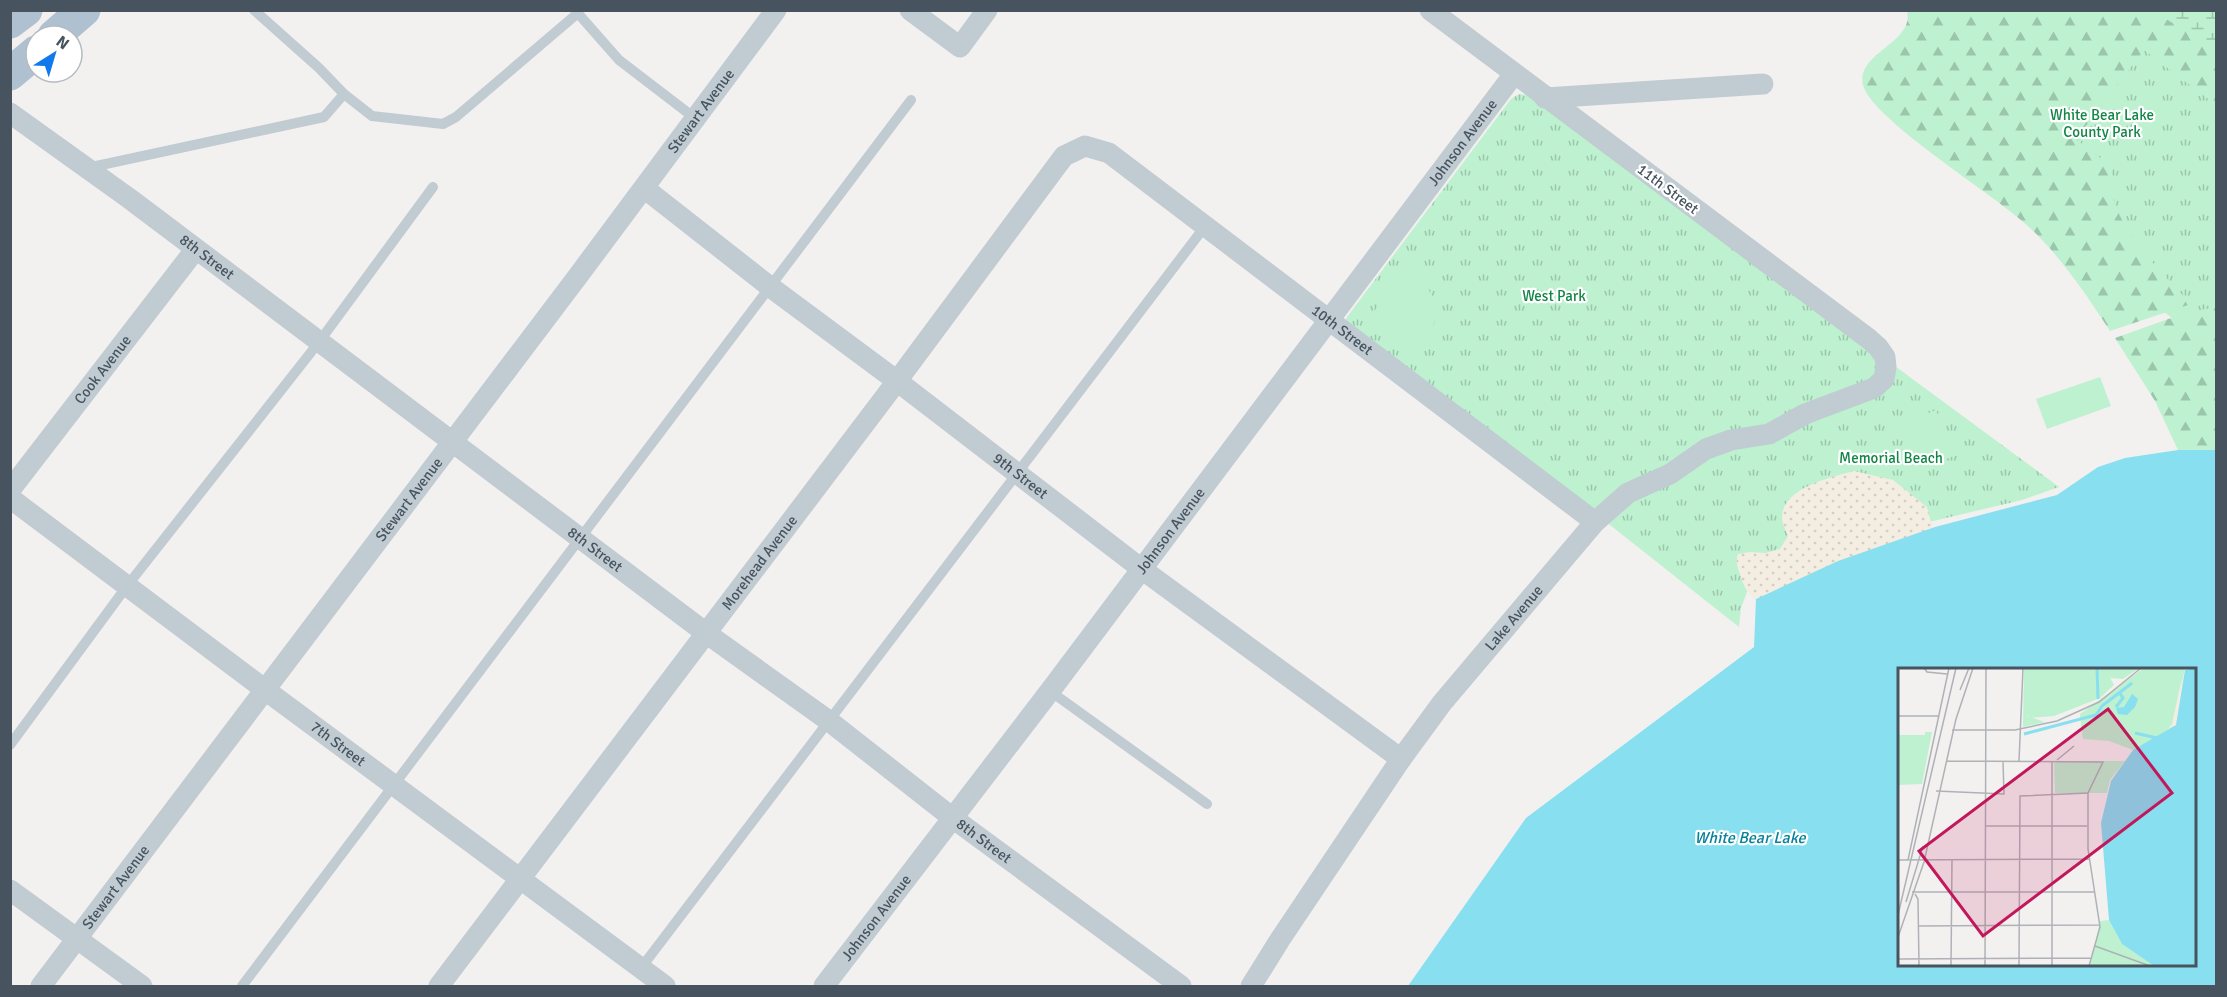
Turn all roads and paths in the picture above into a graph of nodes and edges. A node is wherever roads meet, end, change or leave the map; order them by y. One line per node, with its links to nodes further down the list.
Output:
1 (26, 10): 9 (main road)
2 (84, 10): 10 (main road)
3 (254, 10): 15 (lane)
4 (776, 10): 18 (street, Stewart Avenue)
5 (910, 10): 6 (street)
6 (987, 10)
7 (1430, 10): 13 (street, 11th Street)
8 (577, 12): 15 (lane); 18 (lane)
9 (10, 22)
10 (68, 24)
11 (24, 62): 12 (main road)
12 (10, 74)
13 (1514, 74): 16 (street, 11th Street); 27 (street, Johnson Avenue)
14 (1763, 84): 16 (street)
15 (344, 94): 21 (lane)
16 (1545, 98): 29 (street, 11th Street)
17 (911, 100): 26 (lane)
18 (696, 119): 23 (street, Stewart Avenue)
19 (18, 121): 21 (street, 8th Street)
20 (1085, 146): 24 (street, 10th Street); 30 (street, Morehead Avenue)
21 (87, 168): 25 (street, 8th Street)
22 (433, 187): 28 (lane)
23 (644, 188): 26 (street, 9th Street); 31 (street, Stewart Avenue)
24 (1206, 225): 27 (street, 10th Street); 32 (lane)
25 (195, 250): 28 (street, 8th Street); 33 (street, Cook Avenue)
26 (769, 286): 30 (street, 9th Street); 36 (lane)
27 (1329, 319): 35 (street, 10th Street); 37 (street, Johnson Avenue)
28 (319, 342): 31 (street, 8th Street); 38 (lane)
29 (1884, 379): 35 (street, Lake Avenue)
30 (897, 381): 32 (street, 9th Street); 39 (street, Morehead Avenue)
31 (452, 441): 36 (street, 8th Street); 40 (street, Stewart Avenue)
32 (1016, 474): 37 (street, 9th Street); 42 (lane)
33 (10, 490)
34 (10, 498): 38 (street, 7th Street)
35 (1595, 522): 44 (street, Lake Avenue)
36 (580, 538): 39 (street, 8th Street); 45 (lane)
37 (1143, 570): 41 (street, Johnson Avenue); 44 (street, 9th Street)
38 (127, 586): 40 (street, 7th Street); 43 (lane)
39 (706, 633): 42 (street, 8th Street); 48 (street, Morehead Avenue)
40 (264, 690): 45 (street, 7th Street); 50 (street, Stewart Avenue)
41 (1050, 692): 46 (lane); 47 (street, Johnson Avenue)
42 (829, 721): 47 (street, 8th Street); 51 (lane)
43 (10, 746)
44 (1401, 759): 59 (street, Lake Avenue)
45 (394, 786): 48 (street, 7th Street); 54 (lane)
46 (1206, 804)
47 (954, 819): 57 (street, Johnson Avenue); 58 (street, 8th Street)
48 (519, 879): 51 (street, 7th Street); 55 (street, Morehead Avenue)
49 (10, 890): 50 (street)
50 (77, 939): 52 (street, Stewart Avenue); 53 (street)
51 (641, 968): 56 (street, 7th Street)
52 (40, 987)
53 (142, 987)
54 (242, 987)
55 (439, 987)
56 (666, 987)
57 (825, 987)
58 (1181, 987)
59 (1251, 987)

